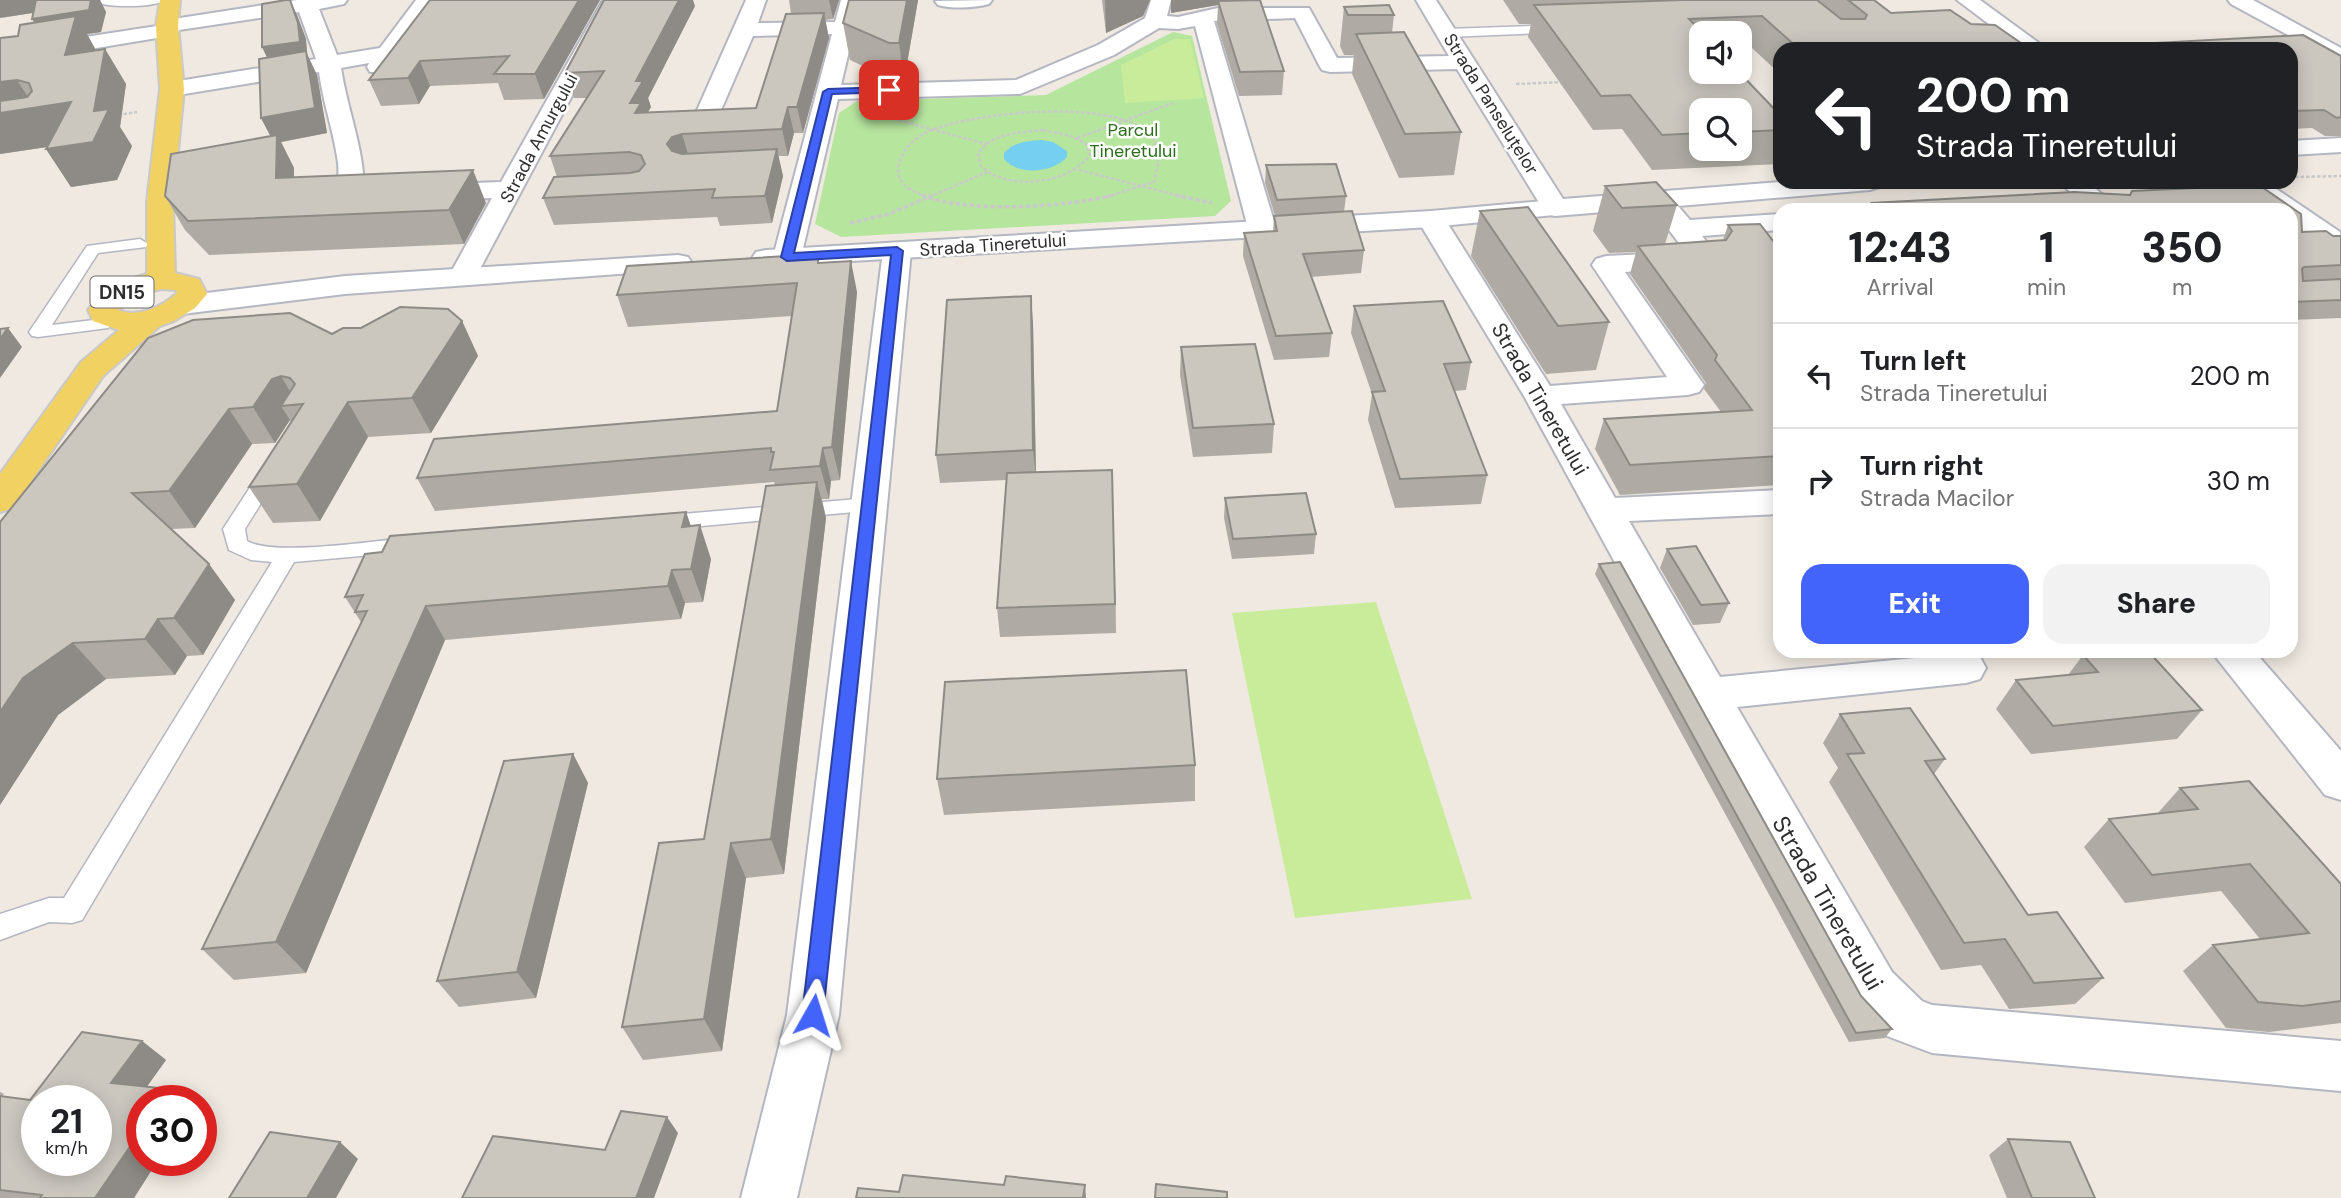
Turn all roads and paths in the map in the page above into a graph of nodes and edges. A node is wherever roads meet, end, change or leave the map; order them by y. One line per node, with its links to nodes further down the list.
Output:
1 (97, 0): 2 (lane)
2 (159, 0)
3 (170, 0): 17 (main road, DN15)
4 (337, 0): 14 (street)
5 (426, 0): 28 (street)
6 (614, 0): 51 (street, Strada Amurgului)
7 (756, 0): 20 (street)
8 (851, 0): 18 (street)
9 (982, 0): 13 (street)
10 (1426, 0): 21 (street, Strada Panseluțelor)
11 (1967, 0): 22 (street)
12 (2238, 0): 25 (street)
13 (945, 1)
14 (307, 5): 17 (street); 28 (street)
15 (1158, 10): 16 (street); 31 (street)
16 (1203, 18): 27 (street); 60 (street)
17 (168, 28): 24 (street); 33 (main road, DN15)
18 (844, 28): 20 (street); 32 (street)
19 (1579, 29): 21 (lane)
20 (745, 30): 36 (street)
21 (1447, 33): 27 (street, Strada Panseluțelor)
22 (2025, 42)
23 (0, 43): 24 (street)
24 (55, 48): 26 (street)
25 (2337, 52)
26 (0, 57)
27 (1464, 62): 57 (street, Strada Panseluțelor)
28 (329, 63): 33 (street); 51 (street)
29 (1571, 82): 30 (path)
30 (1516, 84)
31 (859, 91): 32 (street); 38 (path)
32 (828, 92): 66 (street)
33 (170, 98): 35 (path); 54 (main road, DN15)
34 (1173, 103): 37 (path)
35 (118, 115)
36 (706, 117)
37 (1125, 119): 38 (path); 39 (path); 47 (path)
38 (933, 129): 40 (path); 52 (path)
39 (1076, 138): 40 (path); 43 (path)
40 (986, 144): 44 (path)
41 (2341, 145): 42 (street)
42 (2298, 148)
43 (1079, 170): 44 (path); 47 (path)
44 (987, 172): 52 (path)
45 (2341, 176): 46 (path)
46 (2298, 178)
47 (1142, 188): 52 (path); 60 (path)
48 (1788, 189): 53 (street, Strada Tineretului)
49 (2081, 189): 55 (street)
50 (2259, 189): 56 (street)
51 (517, 194): 68 (street, Strada Amurgului)
52 (927, 198): 66 (path)
53 (1659, 200): 57 (street, Strada Tineretului); 62 (street)
54 (160, 202): 65 (main road, DN15); 69 (main road, DN15)
55 (2098, 203)
56 (2280, 203)
57 (1555, 208): 59 (street, Strada Tineretului)
58 (2298, 215): 63 (street)
59 (1431, 219): 60 (street, Strada Tineretului); 74 (street, Strada Tineretului)
60 (1260, 220): 67 (street, Strada Tineretului)
61 (1773, 222): 62 (street)
62 (1682, 229): 74 (street)
63 (2336, 238): 64 (street)
64 (2298, 240)
65 (140, 244): 71 (main road, DN15); 71 (lane)
66 (791, 245): 67 (street, Strada Tineretului); 68 (street, Strada Tineretului)
67 (897, 251): 78 (street)
68 (463, 276): 70 (street, Strada Tineretului)
69 (161, 280): 70 (main road, DN15); 71 (main road, DN15)
70 (187, 297): 72 (main road, DN15)
71 (107, 312): 72 (main road, DN15); 73 (main road, DN15)
72 (151, 318): 73 (main road, DN15)
73 (92, 369): 76 (main road, DN15)
74 (1540, 396): 79 (street, Strada Tineretului)
75 (282, 453): 82 (lane)
76 (0, 500)
77 (1773, 502): 79 (street)
78 (869, 505): 80 (lane); 89 (street)
79 (1604, 510): 85 (street, Strada Tineretului)
80 (633, 525)
81 (439, 542): 82 (lane)
82 (287, 555): 87 (lane)
83 (2237, 658): 86 (street)
84 (1966, 668): 85 (street)
85 (1709, 694): 88 (street, Strada Tineretului)
86 (2341, 782)
87 (0, 927)
88 (2341, 1066)
89 (769, 1198)

